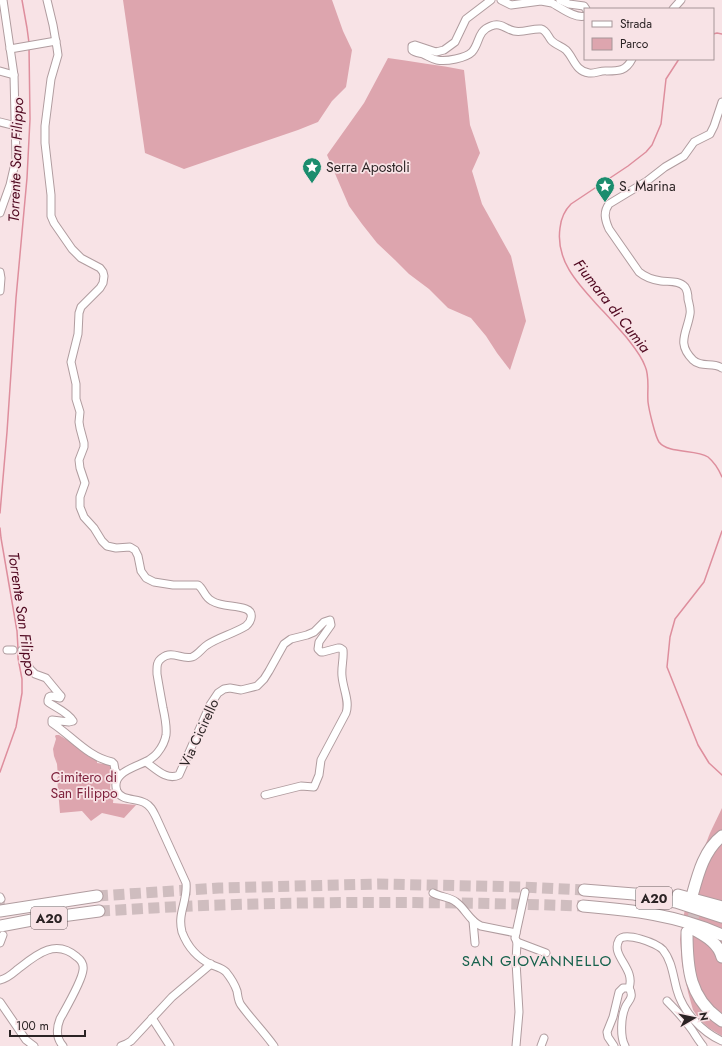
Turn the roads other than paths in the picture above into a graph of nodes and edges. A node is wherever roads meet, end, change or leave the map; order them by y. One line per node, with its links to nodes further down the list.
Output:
1 (3, 0): 11 (street)
2 (47, 0): 10 (street)
3 (491, 0): 12 (street)
4 (501, 0): 9 (street)
5 (560, 0): 7 (street)
6 (681, 0): 8 (street)
7 (585, 8)
8 (674, 8)
9 (584, 16)
10 (53, 41): 11 (street); 23 (street)
11 (12, 49): 14 (street)
12 (631, 60)
13 (0, 71): 14 (street)
14 (14, 75): 17 (street)
15 (722, 102): 21 (street)
16 (0, 122): 17 (street)
17 (16, 126): 18 (street)
18 (0, 213)
19 (0, 272): 20 (street)
20 (0, 291)
21 (722, 368)
22 (22, 650): 24 (street)
23 (146, 762): 24 (street); 25 (street, Via Cicirello)
24 (119, 776): 45 (street)
25 (265, 795)
26 (722, 836): 27 (highway)
27 (722, 840)
28 (525, 892): 38 (street)
29 (433, 893): 37 (street)
30 (0, 904): 33 (highway, A20)
31 (583, 906): 36 (highway, A20)
32 (722, 907): 35 (highway, A20)
33 (0, 911)
34 (99, 911): 40 (highway, A20)
35 (722, 917)
36 (669, 918): 39 (highway, A20); 44 (highway)
37 (472, 921): 38 (street); 42 (street)
38 (516, 933): 41 (street)
39 (722, 935)
40 (1, 937)
41 (517, 942): 43 (street); 60 (street)
42 (475, 943)
43 (546, 953)
44 (722, 957)
45 (211, 964): 51 (street); 59 (street)
46 (0, 980): 56 (street)
47 (629, 988): 54 (street); 62 (street); 63 (street)
48 (667, 1001): 64 (street)
49 (0, 1002): 55 (street)
50 (722, 1017): 52 (highway)
51 (152, 1018): 57 (street); 58 (street)
52 (722, 1020)
53 (544, 1038): 61 (street)
54 (722, 1041)
55 (34, 1046)
56 (63, 1046)
57 (123, 1046)
58 (170, 1046)
59 (274, 1046)
60 (516, 1046)
61 (541, 1046)
62 (614, 1046)
63 (625, 1046)
64 (703, 1046)

